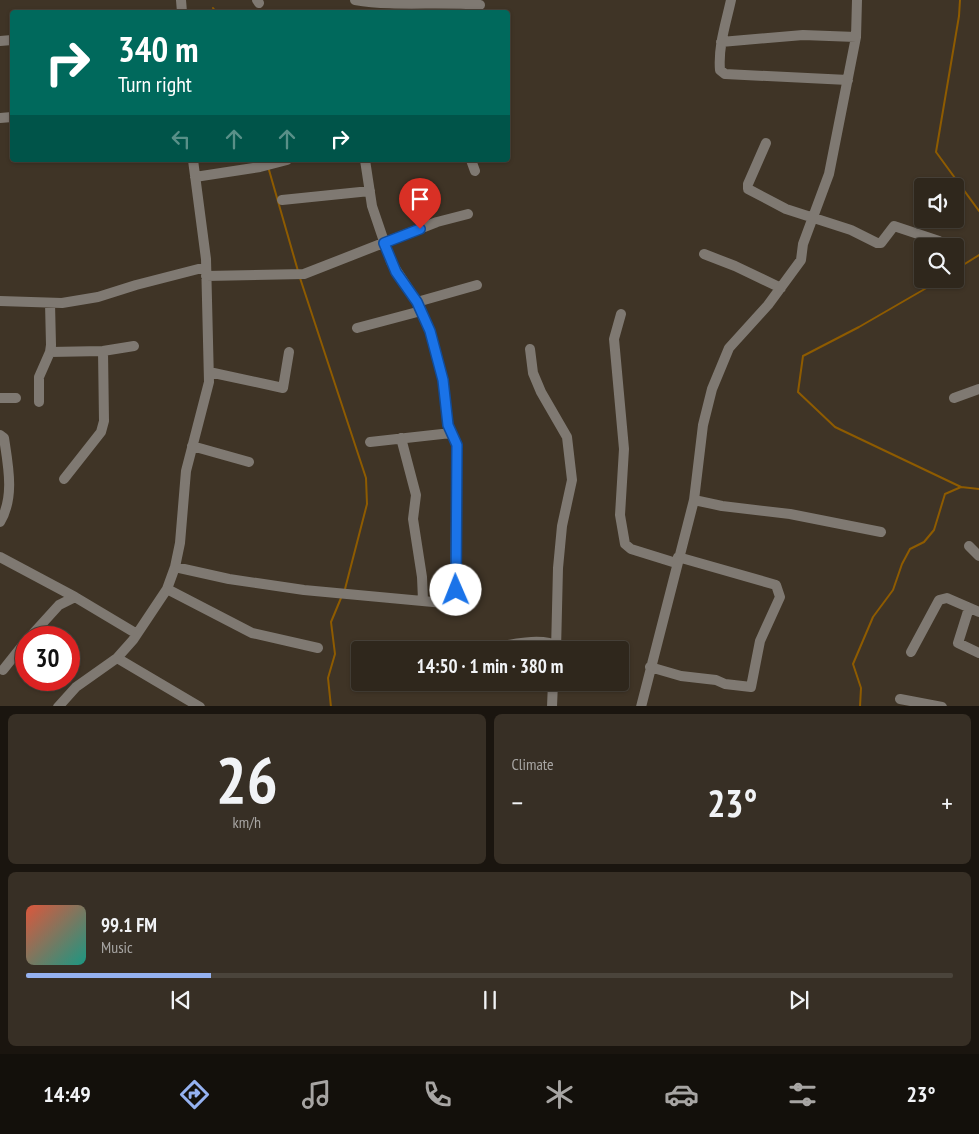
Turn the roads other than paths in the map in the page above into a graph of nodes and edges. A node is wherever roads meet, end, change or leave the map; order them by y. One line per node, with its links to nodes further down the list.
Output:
1 (355, 0): 5 (street)
2 (731, 0): 7 (street)
3 (857, 0): 6 (street)
4 (480, 5): 5 (street)
5 (394, 8)
6 (856, 37): 7 (street); 8 (street)
7 (721, 42): 8 (street)
8 (848, 80): 19 (street)
9 (766, 143): 19 (street)
10 (193, 162): 15 (street)
11 (280, 162): 15 (street)
12 (365, 162): 16 (street)
13 (472, 162): 14 (street)
14 (475, 171)
15 (195, 177): 23 (street)
16 (370, 191): 17 (street); 21 (street)
17 (282, 200)
18 (468, 214): 21 (street)
19 (814, 217): 20 (street); 25 (street)
20 (930, 238)
21 (384, 243): 23 (street); 28 (street)
22 (704, 254): 25 (street)
23 (206, 271): 27 (street); 36 (street)
24 (477, 285): 28 (street)
25 (781, 288): 49 (street)
26 (0, 301): 27 (street)
27 (50, 303): 34 (street)
28 (419, 306): 30 (street); 42 (street)
29 (621, 314): 55 (street)
30 (357, 328)
31 (134, 346): 33 (street)
32 (530, 349): 64 (street)
33 (102, 351): 34 (street); 48 (street)
34 (50, 352): 41 (street)
35 (290, 352): 36 (street)
36 (209, 372): 46 (street)
37 (979, 389): 40 (street)
38 (0, 398): 39 (street)
39 (16, 398)
40 (954, 398)
41 (39, 402)
42 (451, 433): 44 (street); 59 (street)
43 (0, 435): 50 (street)
44 (401, 438): 45 (street); 59 (street)
45 (370, 442)
46 (192, 446): 47 (street); 56 (street)
47 (250, 462)
48 (64, 479)
49 (694, 500): 51 (street); 55 (street)
50 (1, 519)
51 (881, 532)
52 (969, 546): 53 (street)
53 (979, 556)
54 (0, 557): 58 (street)
55 (677, 560): 70 (street); 70 (street)
56 (175, 567): 57 (street); 59 (street)
57 (167, 589): 63 (street); 65 (street)
58 (75, 597): 62 (street); 63 (street)
59 (423, 600)
60 (968, 608): 61 (street); 66 (street); 67 (street)
61 (979, 612)
62 (40, 626)
63 (137, 634): 69 (street)
64 (556, 641)
65 (318, 648)
66 (911, 652)
67 (979, 654)
68 (15, 655): 71 (street)
69 (117, 658): 74 (street); 75 (street)
70 (650, 667): 77 (street)
71 (3, 670)
72 (553, 691): 76 (street)
73 (900, 699): 78 (street)
74 (64, 705)
75 (200, 706)
76 (552, 706)
77 (641, 706)
78 (942, 706)

